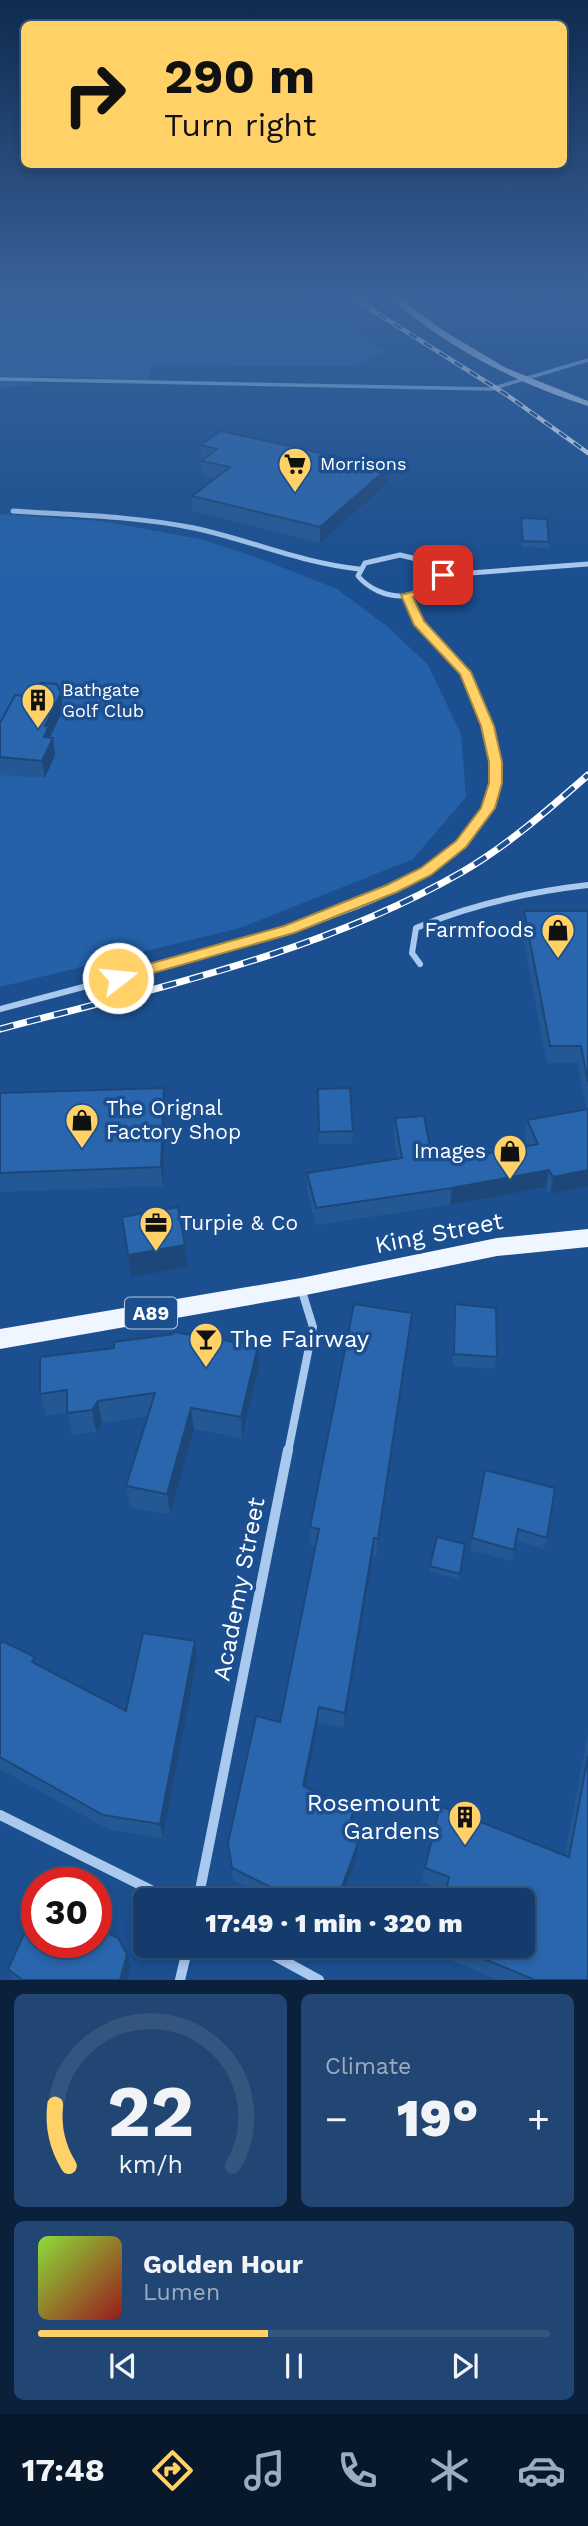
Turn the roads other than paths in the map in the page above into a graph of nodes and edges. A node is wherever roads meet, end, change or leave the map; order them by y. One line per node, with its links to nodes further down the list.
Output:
1 (549, 387): 2 (main road)
2 (588, 404)
3 (13, 511): 5 (street)
4 (588, 564): 6 (street)
5 (359, 569): 6 (street); 7 (street)
6 (443, 575): 7 (street)
7 (407, 595): 10 (street)
8 (588, 885): 9 (street)
9 (420, 964)
10 (0, 1009)
11 (588, 1238): 12 (main road, King Street / A89)
12 (301, 1287): 13 (main road, A89); 16 (street, Academy Street)
13 (0, 1339)
14 (0, 1815): 15 (street)
15 (147, 1888)
16 (200, 1888)
17 (185, 1958): 19 (street)
18 (279, 1958): 20 (street)
19 (180, 1980)
20 (319, 1980)

